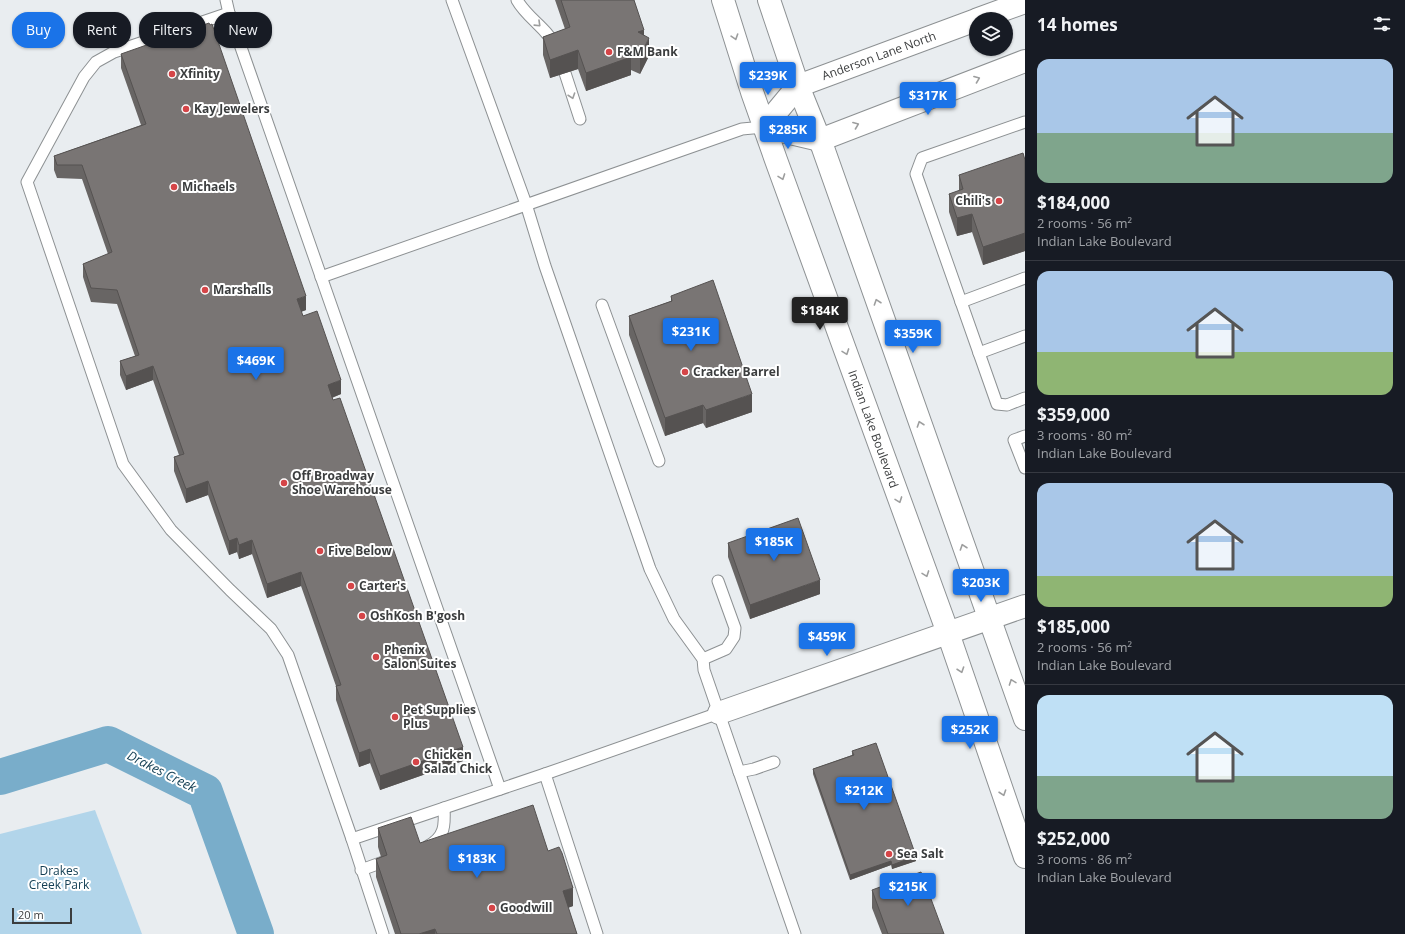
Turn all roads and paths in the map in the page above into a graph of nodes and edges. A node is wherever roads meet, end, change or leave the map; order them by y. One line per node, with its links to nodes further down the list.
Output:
1 (226, 0): 7 (lane)
2 (452, 0): 20 (lane)
3 (517, 0): 12 (lane, one-way to 12)
4 (723, 0): 18 (main road, Indian Lake Boulevard, one-way to 18)
5 (769, 0): 15 (main road)
6 (1025, 2): 8 (main road, Anderson Lane North)
7 (228, 12)
8 (997, 12)
9 (214, 18): 43 (lane)
10 (969, 22): 15 (main road, Anderson Lane North)
11 (240, 48): 21 (lane)
12 (557, 50)
13 (1025, 61): 19 (main road, one-way to 13)
14 (565, 73): 16 (lane, one-way to 16)
15 (798, 86): 18 (main road, Anderson Lane North); 19 (main road)
16 (580, 119)
17 (1025, 122): 23 (lane)
18 (764, 127): 19 (main road); 20 (lane); 34 (main road, Indian Lake Boulevard, one-way to 34)
19 (820, 140): 33 (main road, one-way to 19)
20 (526, 204): 21 (lane); 35 (lane)
21 (321, 277): 41 (lane)
22 (1025, 278): 23 (lane)
23 (961, 302): 26 (lane)
24 (602, 305): 29 (lane)
25 (1025, 336): 26 (lane)
26 (979, 352): 27 (lane)
27 (1025, 398)
28 (1025, 436): 30 (lane)
29 (659, 461)
30 (1025, 468)
31 (718, 581): 35 (lane)
32 (1025, 606): 33 (main road)
33 (989, 618): 34 (main road); 37 (main road, one-way to 33)
34 (948, 633): 36 (main road); 45 (main road, Indian Lake Boulevard, one-way to 45)
35 (703, 659): 36 (lane)
36 (719, 713): 39 (lane); 40 (lane)
37 (1025, 719)
38 (774, 762): 39 (lane)
39 (739, 772): 50 (lane)
40 (545, 774): 41 (lane); 49 (lane)
41 (500, 789): 42 (lane)
42 (444, 808): 43 (lane); 44 (lane)
43 (352, 839): 47 (lane)
44 (416, 850)
45 (1025, 857)
46 (383, 862): 47 (lane)
47 (361, 870): 48 (lane)
48 (383, 934)
49 (597, 934)
50 (795, 934)

